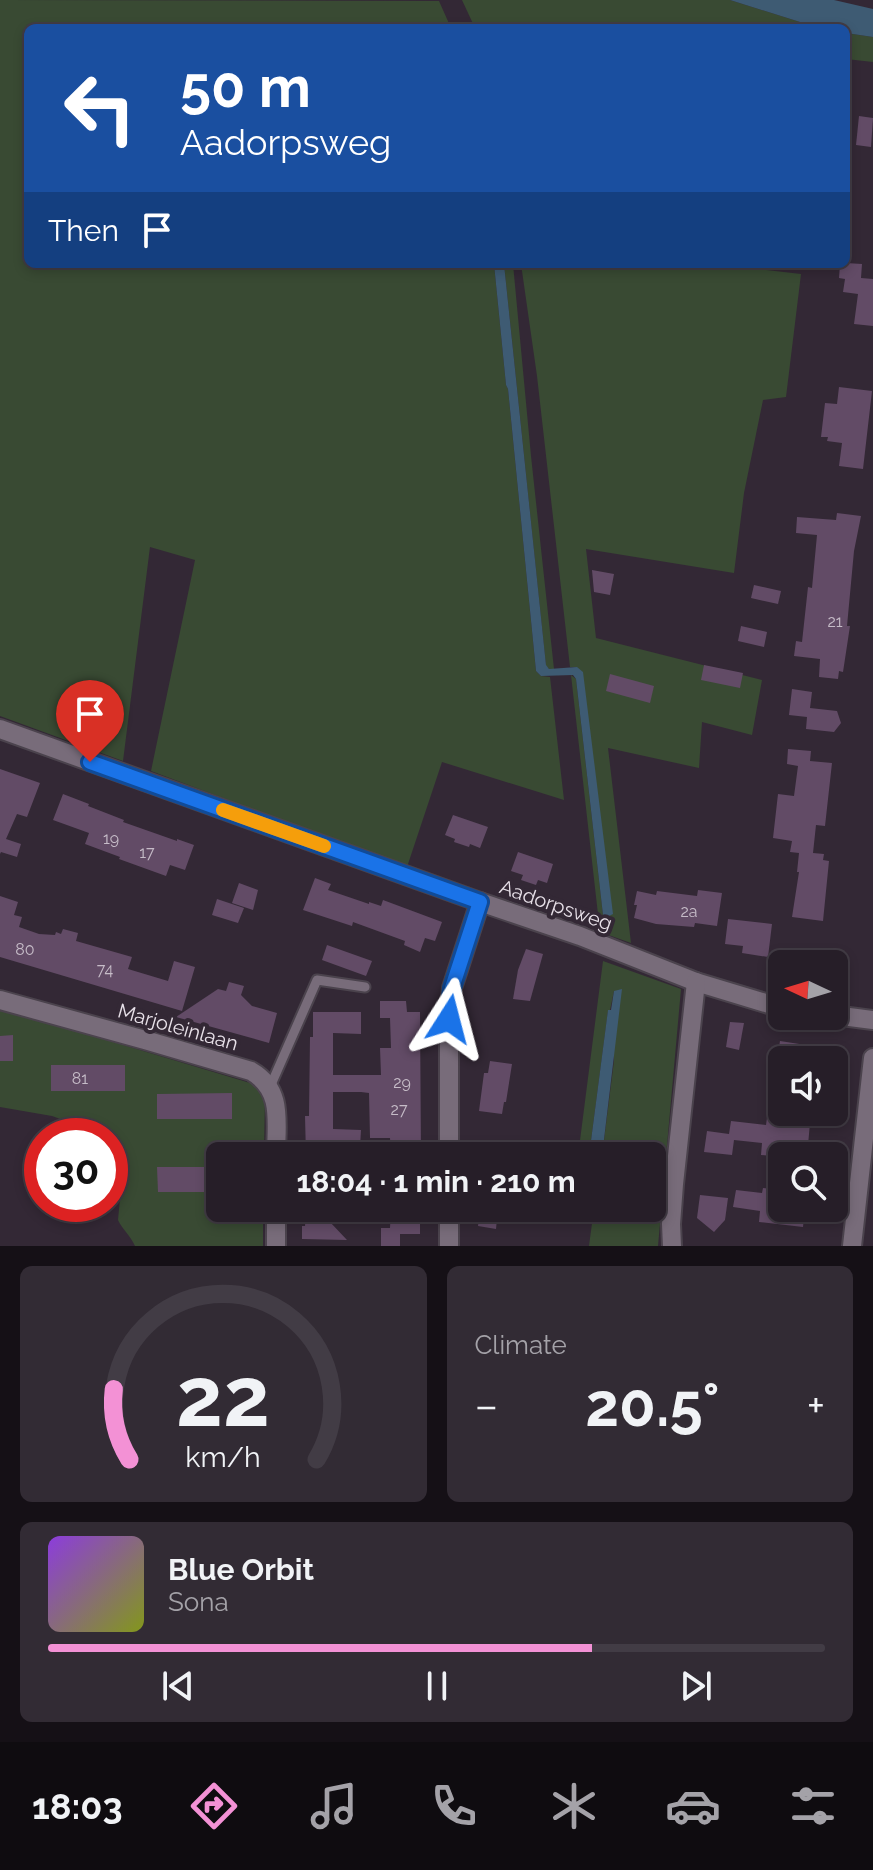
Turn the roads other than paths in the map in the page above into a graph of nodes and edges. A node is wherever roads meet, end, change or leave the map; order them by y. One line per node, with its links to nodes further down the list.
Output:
1 (0, 729): 2 (street, Aadorpsweg)
2 (480, 902): 3 (street, Aadorpsweg); 12 (street)
3 (696, 982): 6 (street, Aadorpsweg); 17 (street)
4 (365, 987): 10 (lane)
5 (0, 1000): 10 (street, Marjoleinlaan)
6 (768, 1004)
7 (848, 1017): 8 (street)
8 (873, 1020)
9 (873, 1058): 18 (street)
10 (270, 1087): 11 (street)
11 (276, 1142)
12 (449, 1142)
13 (276, 1222): 15 (street)
14 (449, 1222): 16 (street)
15 (276, 1246)
16 (449, 1246)
17 (672, 1246)
18 (852, 1246)

